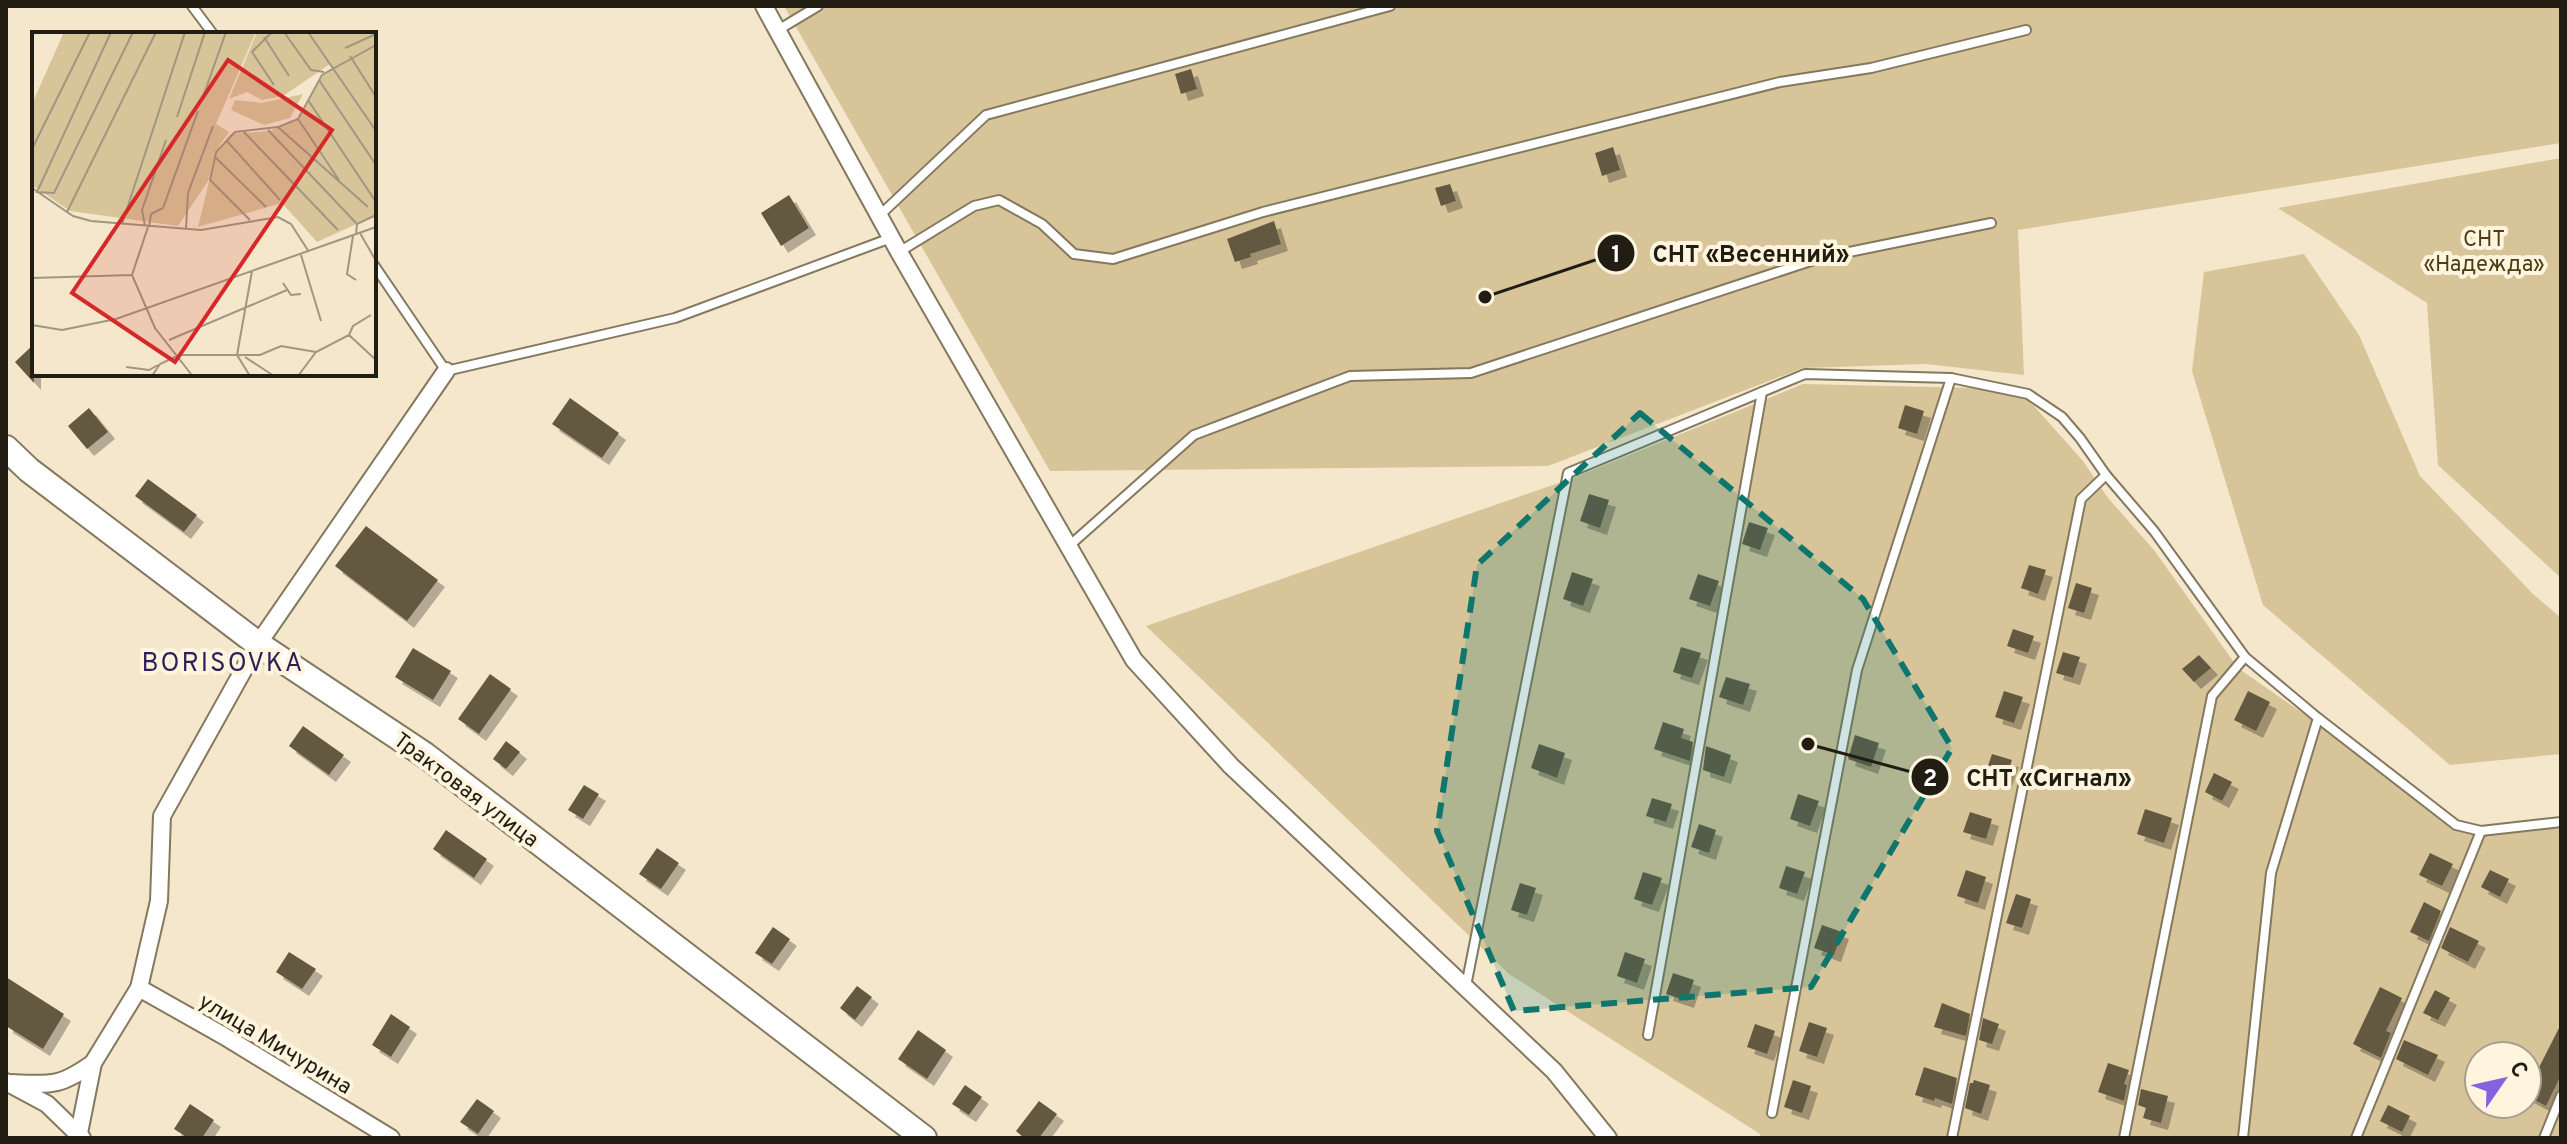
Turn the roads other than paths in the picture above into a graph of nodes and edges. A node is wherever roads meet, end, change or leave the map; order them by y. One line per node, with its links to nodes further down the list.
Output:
1 (192, 6): 7 (lane)
2 (764, 6): 5 (street)
3 (818, 6): 5 (lane)
4 (1390, 6): 8 (lane)
5 (777, 30): 8 (street)
6 (2026, 30): 10 (lane)
7 (212, 32)
8 (879, 217): 10 (street)
9 (1991, 223): 17 (lane)
10 (895, 245): 12 (lane); 17 (street)
11 (376, 268): 12 (lane)
12 (446, 371): 18 (street)
13 (1951, 378): 14 (lane); 16 (lane); 29 (lane)
14 (1762, 392): 23 (lane); 25 (lane)
15 (6, 448): 18 (main road, Трактовая улица)
16 (2106, 475): 19 (lane); 34 (lane)
17 (1069, 546): 23 (street)
18 (258, 644): 24 (street); 32 (main road, Трактовая улица)
19 (2245, 657): 20 (lane); 35 (lane)
20 (2318, 718): 22 (lane); 36 (lane)
21 (2561, 822): 22 (lane)
22 (2481, 831): 37 (lane)
23 (1466, 986): 33 (street)
24 (139, 988): 26 (street); 31 (street, улица Мичурина)
25 (1648, 1035)
26 (93, 1063): 27 (street); 30 (street)
27 (7, 1083): 30 (street)
28 (2561, 1096): 38 (lane)
29 (1772, 1113)
30 (79, 1136)
31 (391, 1138)
32 (924, 1138)
33 (1608, 1138)
34 (1952, 1138)
35 (2124, 1138)
36 (2243, 1138)
37 (2356, 1138)
38 (2544, 1138)

